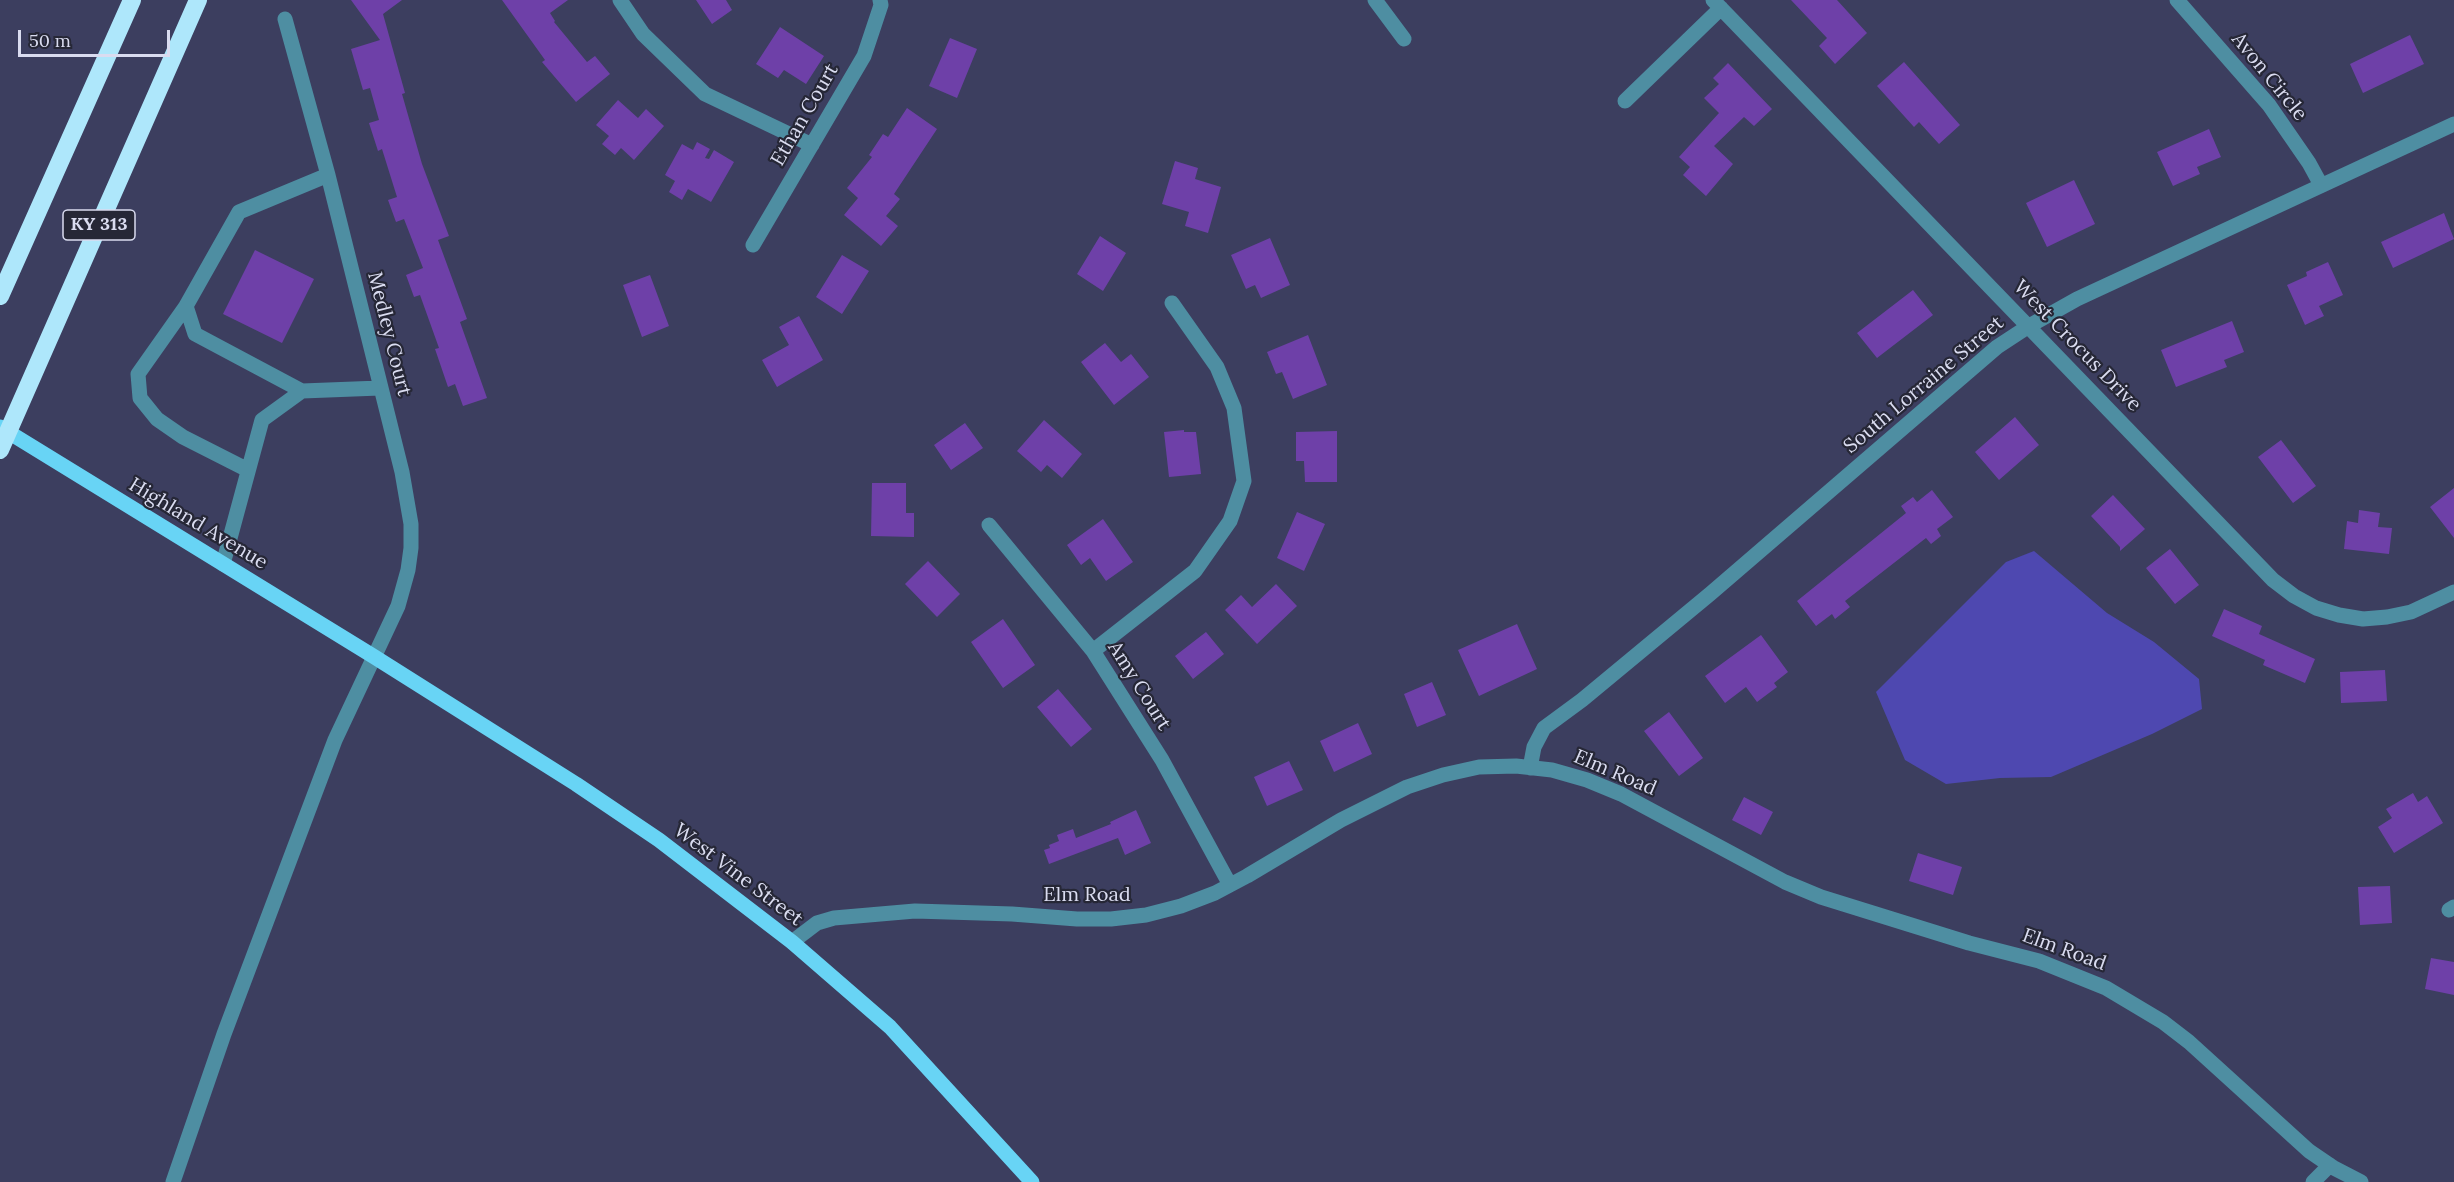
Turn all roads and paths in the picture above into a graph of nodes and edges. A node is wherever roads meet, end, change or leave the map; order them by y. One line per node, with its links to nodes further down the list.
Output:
1 (132, 0): 16 (highway, KY 313)
2 (198, 0): 22 (highway, KY 313)
3 (620, 0): 12 (street)
4 (880, 0): 12 (street, Ethan Court)
5 (1375, 0): 9 (street)
6 (2177, 0): 14 (street, Avon Circle)
7 (1717, 4): 10 (street); 19 (street, West Crocus Drive)
8 (285, 19): 13 (street, Medley Court)
9 (1404, 39)
10 (1624, 101)
11 (2454, 124): 14 (street, South Lorraine Street)
12 (812, 145): 15 (street, Ethan Court)
13 (328, 175): 18 (street); 20 (street, Medley Court)
14 (2321, 185): 19 (street, South Lorraine Street)
15 (753, 245)
16 (0, 296)
17 (1172, 303): 28 (street)
18 (186, 306): 21 (street); 24 (street)
19 (2029, 326): 27 (street, West Crocus Drive); 30 (street, South Lorraine Street)
20 (380, 388): 21 (street); 29 (street, Medley Court)
21 (302, 391): 24 (street)
22 (4, 429): 23 (highway, KY 313); 26 (main road, Highland Avenue)
23 (0, 450)
24 (248, 470): 26 (street)
25 (989, 525): 28 (street, Amy Court)
26 (223, 564): 29 (main road, Highland Avenue)
27 (2454, 592)
28 (1093, 651): 31 (street, Amy Court)
29 (374, 656): 32 (main road, West Vine Street); 34 (street, Medley Court)
30 (1530, 768): 31 (street, Elm Road); 33 (street, Elm Road)
31 (1230, 885): 32 (street, Elm Road)
32 (792, 942): 35 (main road, West Vine Street)
33 (2330, 1165): 36 (street); 37 (street, Elm Road)
34 (173, 1182)
35 (1032, 1182)
36 (2313, 1182)
37 (2361, 1182)

